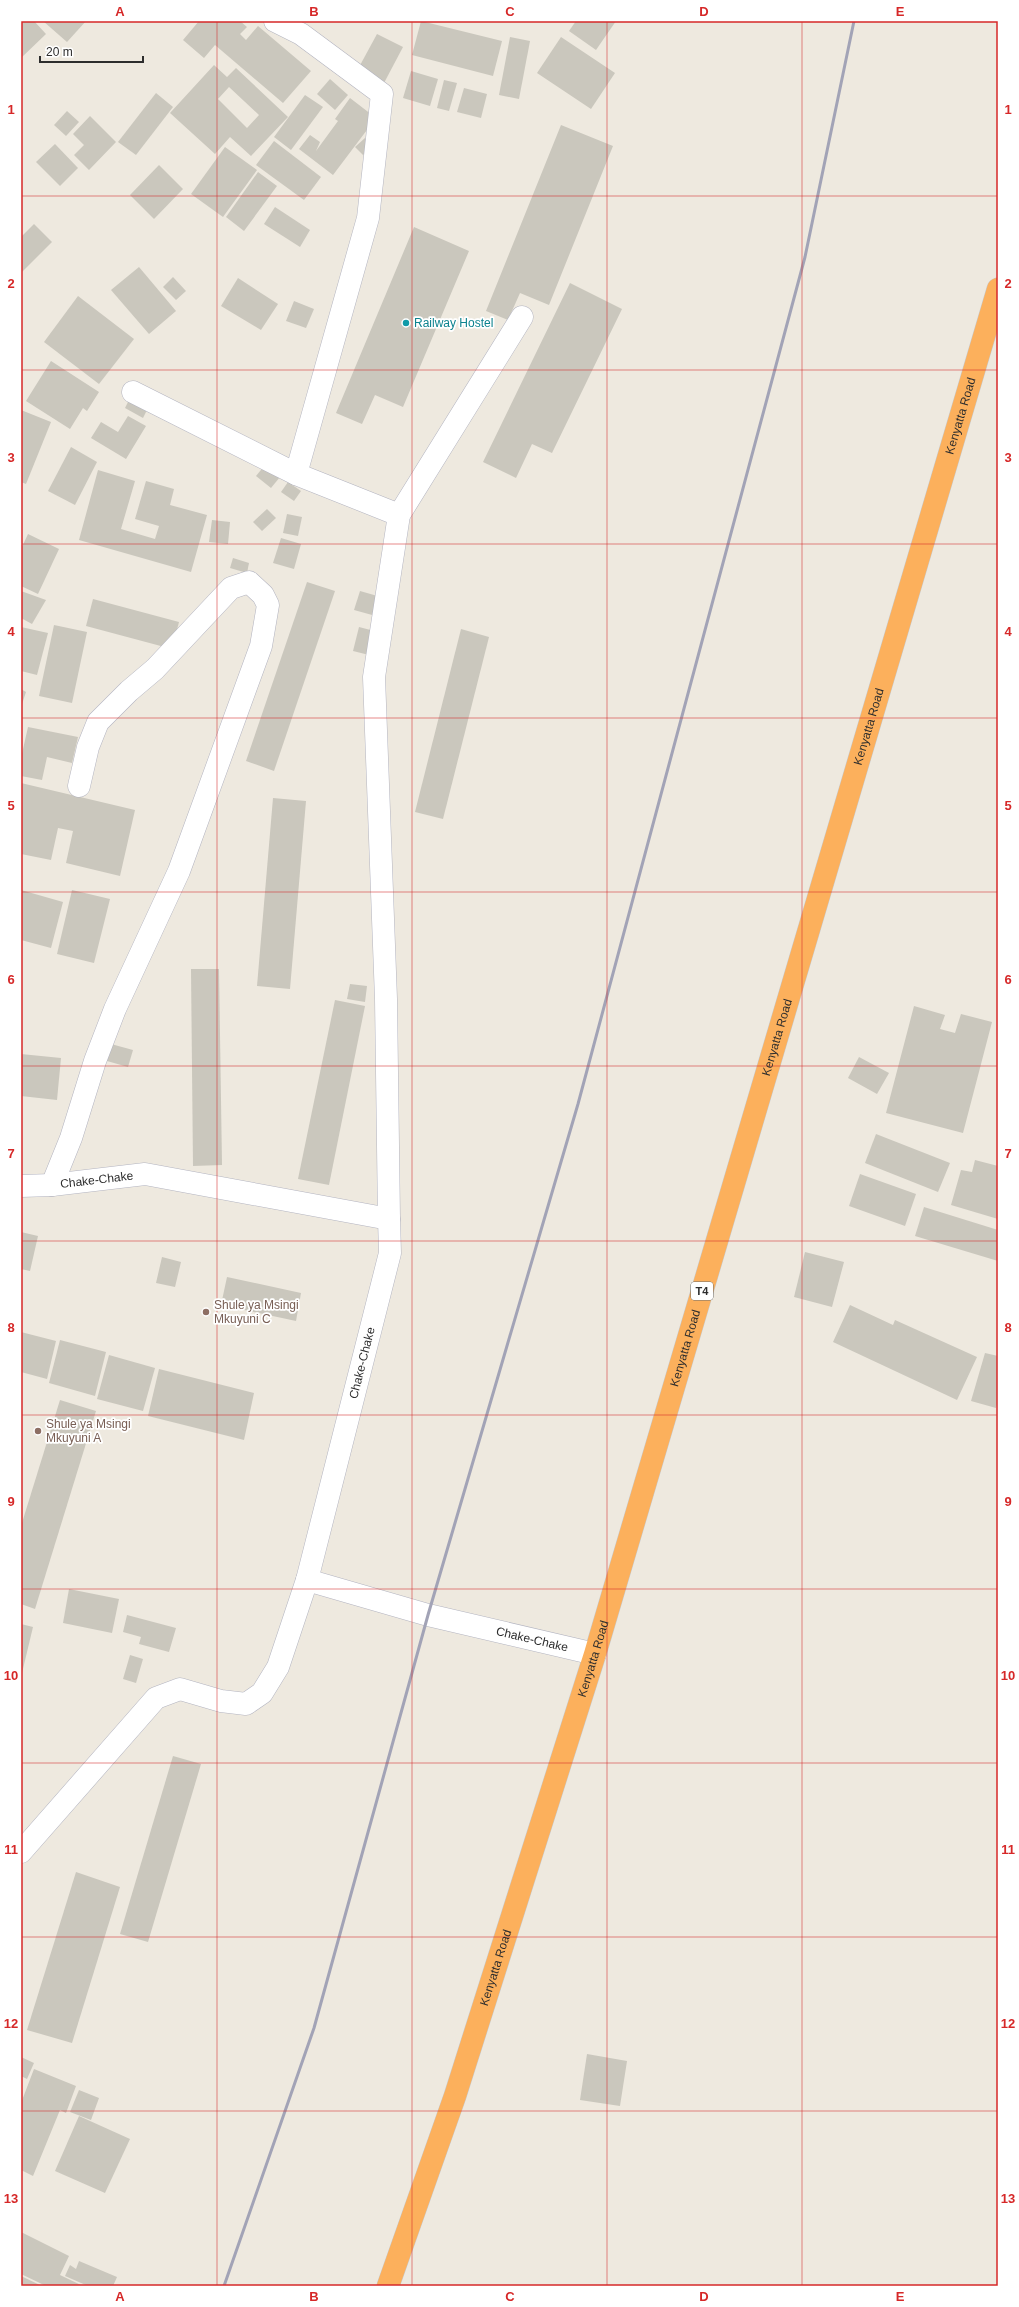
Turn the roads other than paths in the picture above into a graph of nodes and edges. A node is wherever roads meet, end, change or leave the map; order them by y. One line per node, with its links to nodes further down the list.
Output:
1 (275, 21): 5 (street)
2 (998, 289): 12 (highway, Kenyatta Road / T4)
3 (522, 317): 6 (street)
4 (134, 392): 5 (street)
5 (296, 474): 6 (street)
6 (399, 515): 10 (street)
7 (79, 786): 8 (street)
8 (52, 1185): 9 (street, Chake-Chake); 10 (street, Chake-Chake)
9 (21, 1186)
10 (389, 1219): 11 (street, Chake-Chake)
11 (307, 1580): 12 (street, Chake-Chake); 13 (street)
12 (594, 1654): 14 (highway, Kenyatta Road / T4)
13 (21, 1852)
14 (388, 2286)

